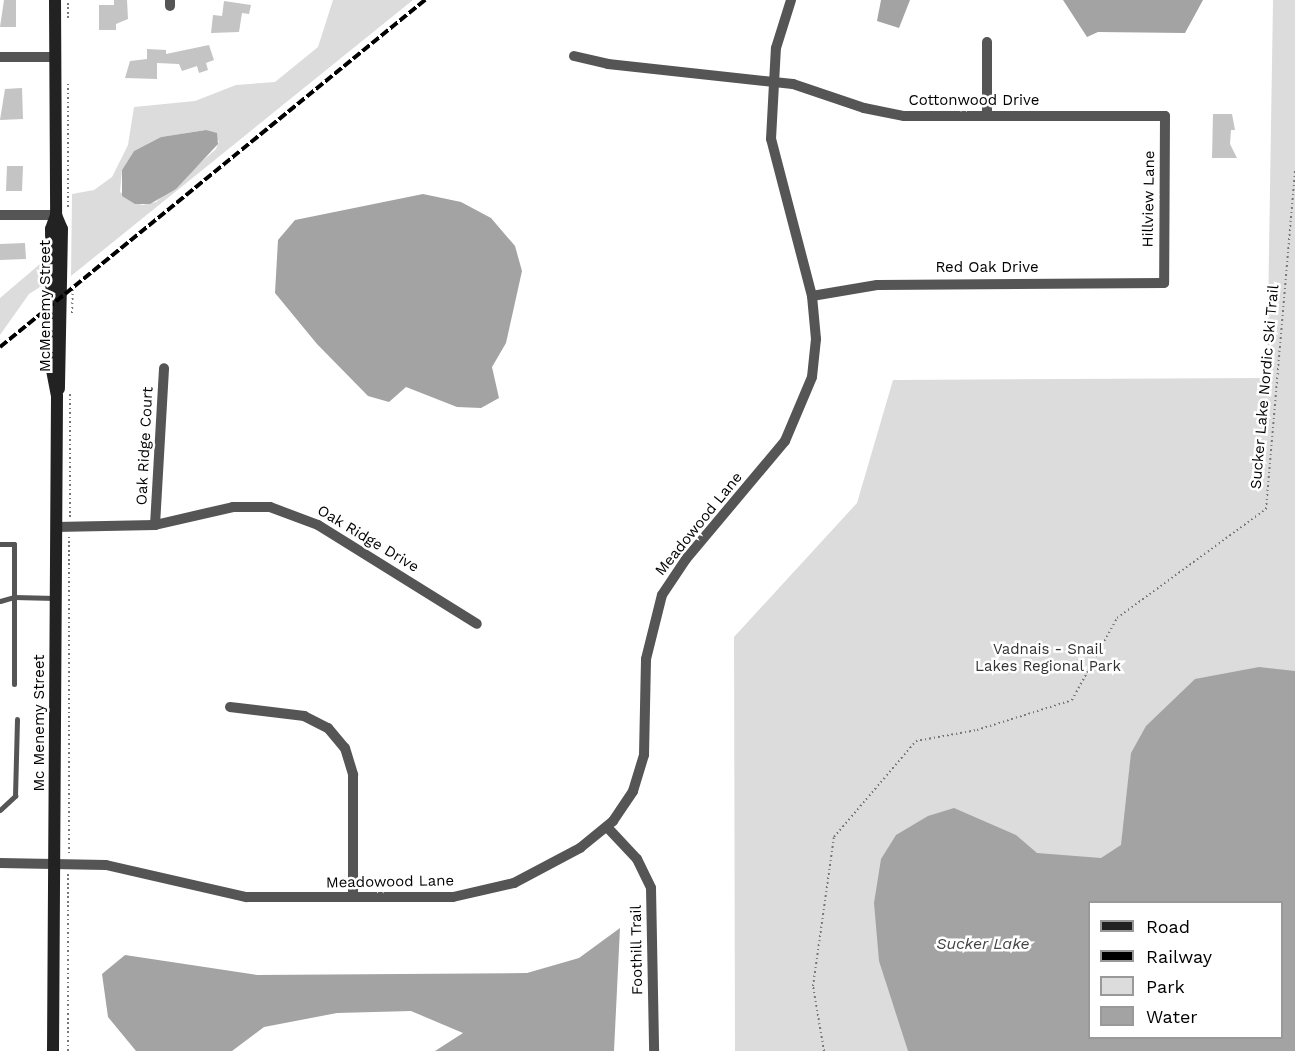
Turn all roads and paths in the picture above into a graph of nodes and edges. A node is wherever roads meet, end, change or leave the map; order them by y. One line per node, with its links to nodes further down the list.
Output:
1 (55, 0): 8 (street, McMenemy Street)
2 (68, 0): 4 (path)
3 (791, 0): 10 (street, Meadowood Lane)
4 (68, 23)
5 (987, 42): 11 (street)
6 (574, 56): 10 (street, Cottonwood Drive)
7 (0, 57): 8 (street)
8 (55, 57): 15 (street, McMenemy Street)
9 (68, 75): 15 (path)
10 (774, 82): 11 (street, Cottonwood Drive); 18 (street, Meadowood Lane)
11 (987, 116): 12 (street, Cottonwood Drive)
12 (1165, 116): 16 (street, Hillview Lane)
13 (1295, 169): 43 (path, Sucker Lake Nordic Ski Trail)
14 (0, 215): 15 (street)
15 (62, 215): 22 (street, McMenemy Street)
16 (1164, 283): 18 (street, Red Oak Drive)
17 (70, 284): 19 (path)
18 (812, 296): 35 (street, Meadowood Lane)
19 (70, 321)
20 (164, 368): 23 (street, Oak Ridge Court)
21 (70, 390): 25 (path)
22 (57, 396): 24 (street, Mc Menemy Street)
23 (155, 525): 25 (street, Oak Ridge Drive); 30 (street, Oak Ridge Drive)
24 (56, 527): 25 (street, Oak Ridge Drive); 28 (street, Mc Menemy Street)
25 (69, 527): 38 (path)
26 (0, 544): 27 (lane)
27 (14, 597): 28 (lane); 29 (lane); 31 (lane)
28 (55, 597): 37 (street, Mc Menemy Street)
29 (0, 602)
30 (477, 624)
31 (14, 684)
32 (230, 707): 39 (street)
33 (17, 718): 34 (lane)
34 (0, 810)
35 (607, 827): 39 (street, Meadowood Lane); 42 (street, Foothill Trail)
36 (0, 863): 37 (street, Meadowood Lane)
37 (54, 864): 38 (street, Meadowood Lane); 40 (street, Mc Menemy Street)
38 (69, 864): 39 (street, Meadowood Lane); 41 (path)
39 (353, 897)
40 (53, 1051)
41 (68, 1051)
42 (654, 1051)
43 (824, 1051)

